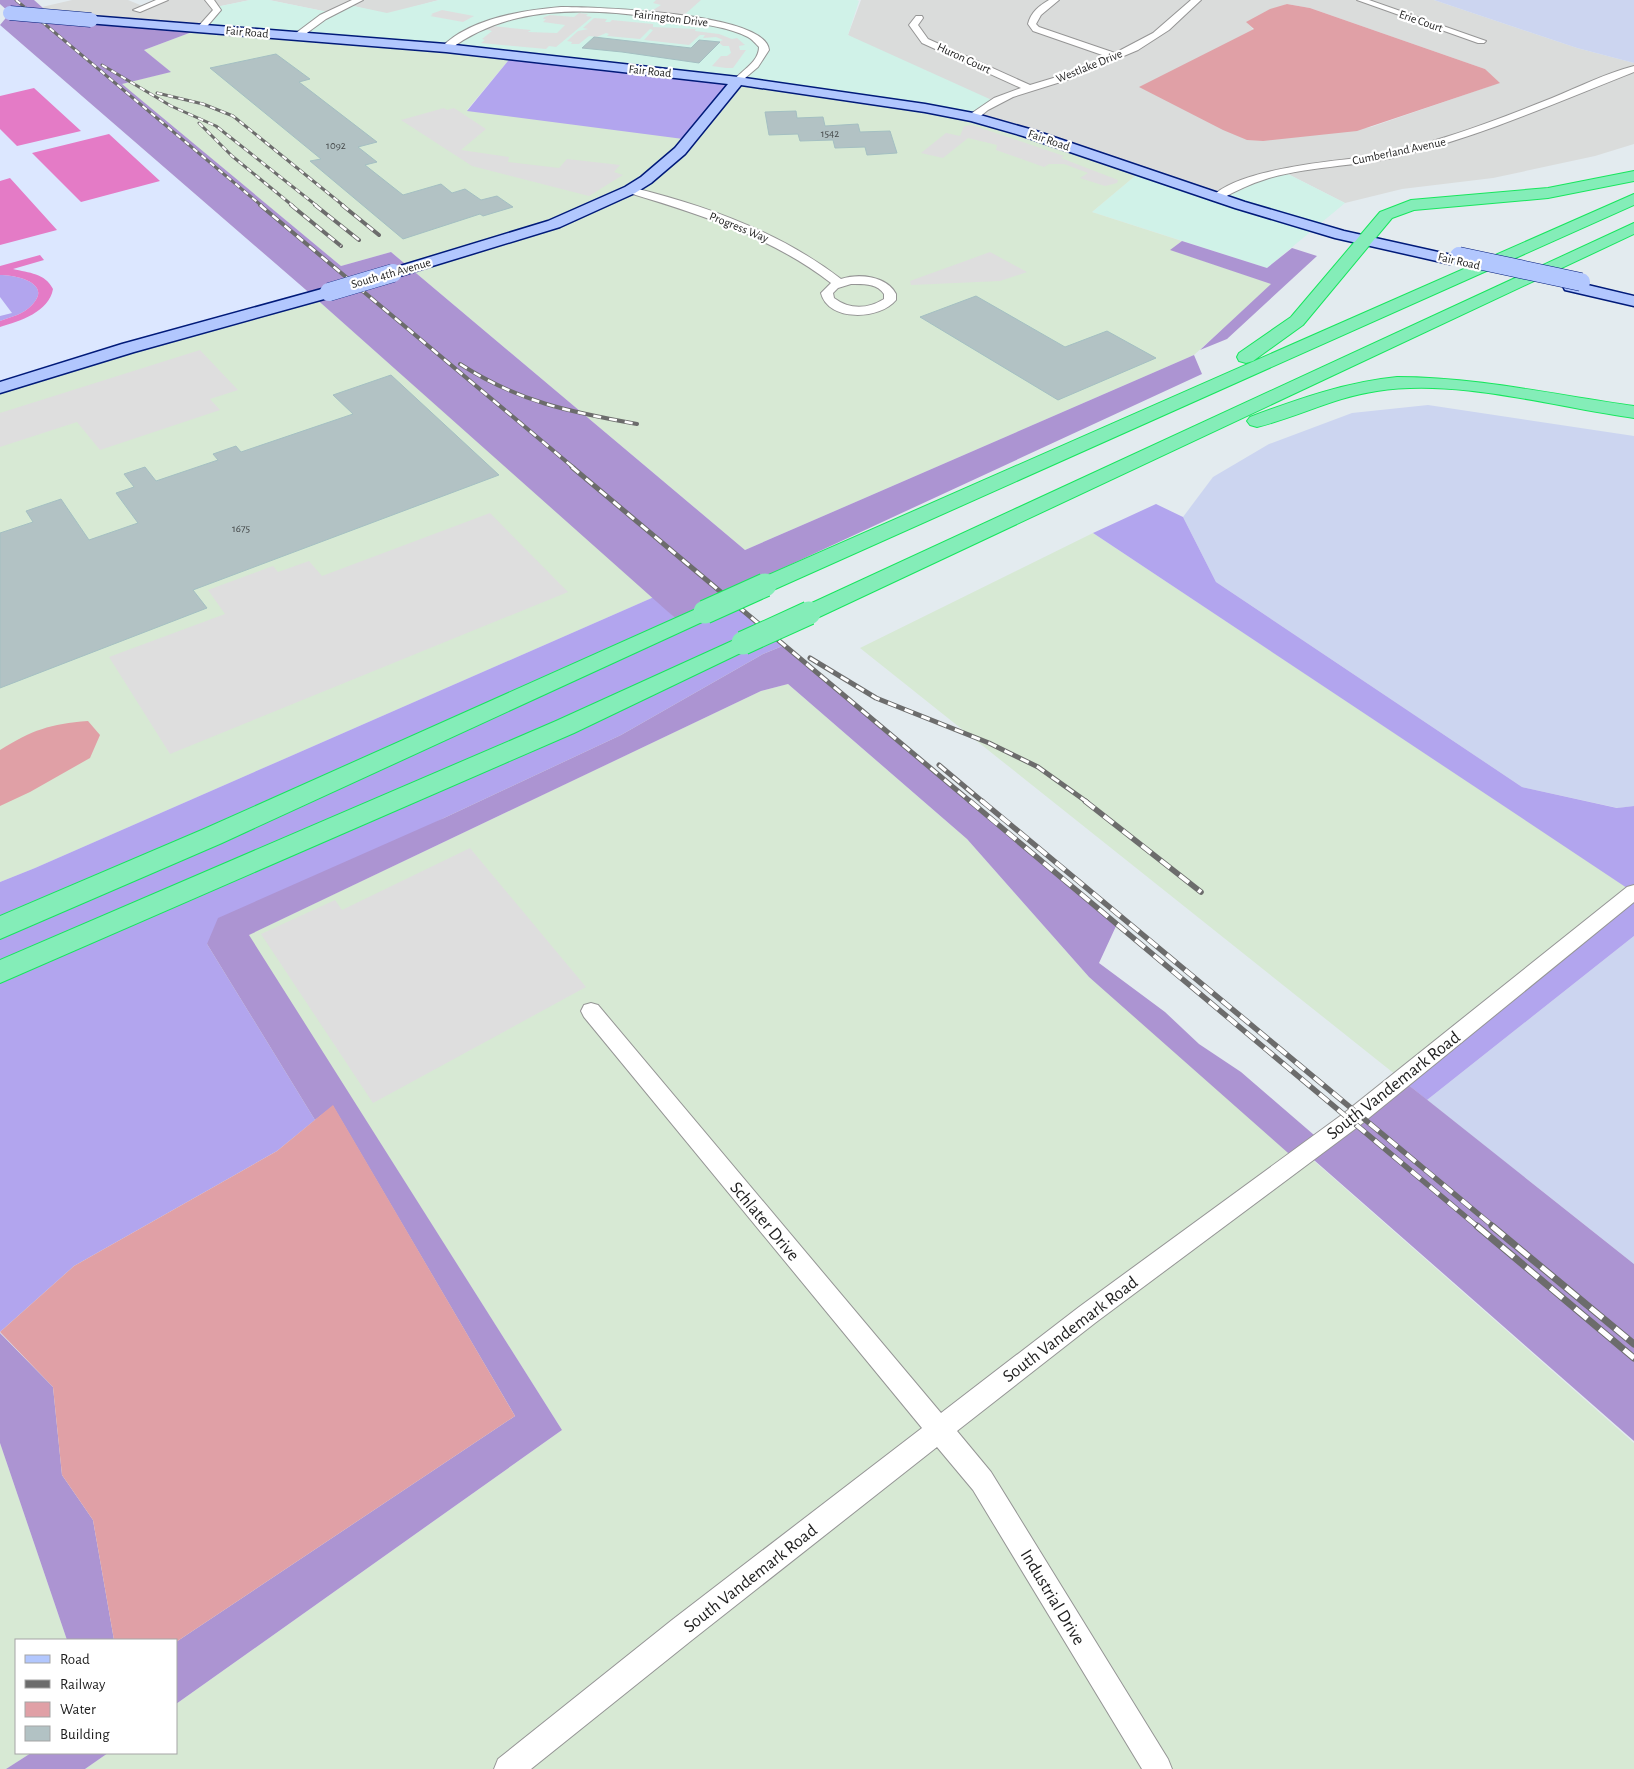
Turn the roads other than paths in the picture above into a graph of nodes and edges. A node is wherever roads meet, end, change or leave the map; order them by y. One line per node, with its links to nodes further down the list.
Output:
1 (164, 0): 7 (street)
2 (209, 0): 10 (street)
3 (359, 0): 11 (street)
4 (1055, 0): 14 (street)
5 (1197, 0): 14 (street, Westlake Drive)
6 (1360, 0): 12 (street, Erie Court)
7 (137, 10)
8 (5, 13): 10 (main road, Fair Road, bridge)
9 (919, 18): 17 (street, Huron Court)
10 (200, 28): 11 (main road, Fair Road)
11 (297, 36): 13 (main road, Fair Road)
12 (1481, 41)
13 (446, 48): 16 (main road, Fair Road); 16 (street, Fairington Drive)
14 (1115, 56): 17 (street, Westlake Drive)
15 (1634, 69): 21 (street, Cumberland Avenue)
16 (738, 81): 18 (main road, Fair Road); 20 (main road, South 4th Avenue)
17 (1028, 88): 18 (street, Westlake Drive)
18 (973, 117): 21 (main road, Fair Road)
19 (1634, 176): 24 (highway)
20 (630, 190): 25 (street, Progress Way); 29 (main road, South 4th Avenue, bridge)
21 (1218, 197): 24 (main road, Fair Road)
22 (1634, 199): 31 (highway)
23 (1634, 228): 32 (highway)
24 (1367, 239): 26 (main road, Fair Road); 31 (highway)
25 (839, 283): 25 (street)
26 (1576, 284): 27 (main road, Fair Road); 28 (main road, Fair Road)
27 (1634, 294)
28 (1634, 301)
29 (0, 388)
30 (1634, 412): 32 (highway)
31 (1041, 462): 34 (highway, bridge)
32 (1042, 504): 35 (highway, bridge)
33 (1634, 892): 37 (street, South Vandemark Road)
34 (0, 928)
35 (0, 972)
36 (591, 1011): 37 (street, Schlater Drive)
37 (940, 1430): 38 (street, South Vandemark Road); 39 (street, Industrial Drive)
38 (508, 1769)
39 (1158, 1769)

